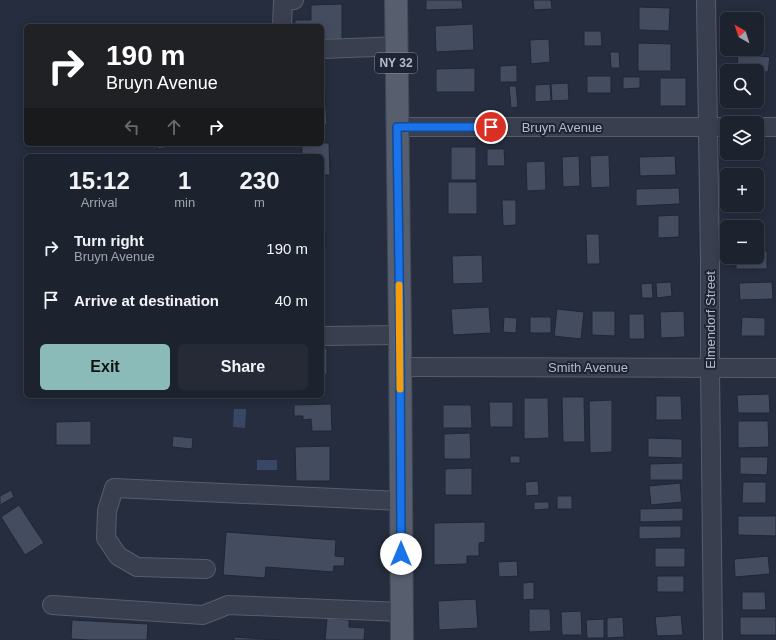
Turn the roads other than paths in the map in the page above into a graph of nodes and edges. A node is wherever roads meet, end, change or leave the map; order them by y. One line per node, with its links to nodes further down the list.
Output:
1 (294, 0): 4 (street)
2 (396, 0): 5 (main road, NY 32)
3 (706, 0): 8 (street, Elmendorf Street)
4 (282, 24)
5 (396, 46): 6 (street); 7 (main road, NY 32)
6 (324, 49)
7 (397, 127): 8 (street, Bruyn Avenue); 12 (main road, NY 32)
8 (708, 127): 9 (street, Bruyn Avenue); 15 (street, Elmendorf Street)
9 (720, 127)
10 (764, 128): 11 (street)
11 (776, 128)
12 (400, 335): 13 (street); 14 (main road, NY 32)
13 (324, 336)
14 (400, 367): 15 (street, Smith Avenue); 17 (main road, NY 32)
15 (710, 368): 16 (street, Smith Avenue); 22 (street, Elmendorf Street)
16 (776, 368)
17 (401, 501): 18 (street); 20 (main road, NY 32)
18 (206, 569)
19 (52, 605): 20 (street)
20 (402, 612): 21 (main road, NY 32)
21 (402, 640)
22 (713, 640)

